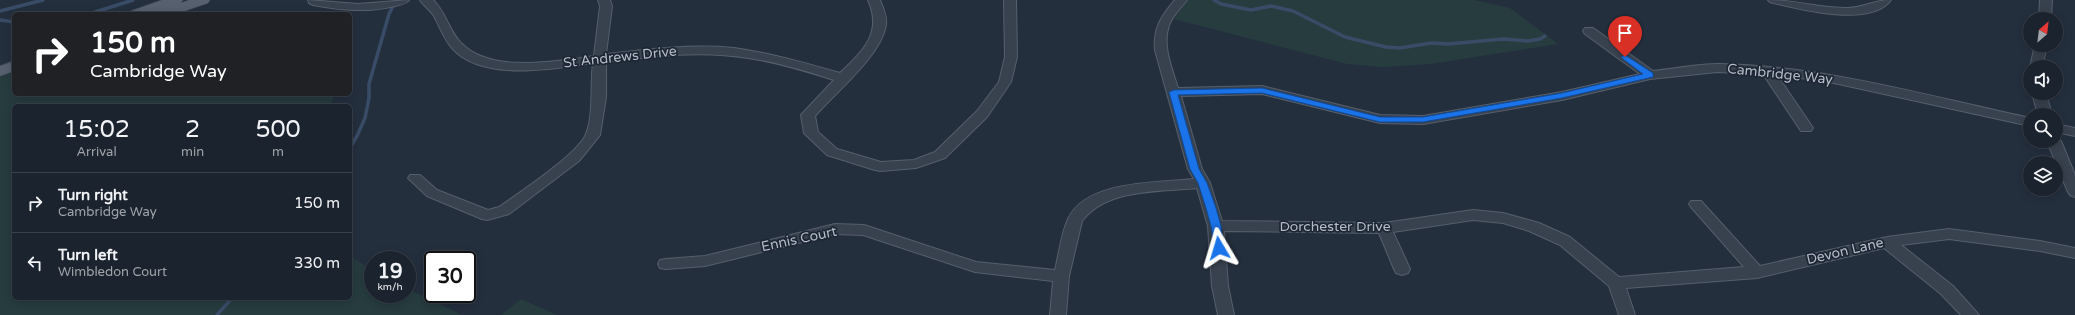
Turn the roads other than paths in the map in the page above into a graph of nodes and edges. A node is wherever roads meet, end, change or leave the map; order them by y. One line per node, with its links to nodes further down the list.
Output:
1 (176, 0): 13 (main road)
2 (202, 0): 14 (main road)
3 (403, 0): 12 (street)
4 (426, 0): 18 (street, St Andrews Drive)
5 (604, 0): 18 (street)
6 (874, 0): 24 (street)
7 (1010, 0): 24 (street)
8 (1181, 0): 25 (street)
9 (1774, 0): 10 (street)
10 (1885, 0)
11 (2046, 0): 15 (street)
12 (313, 1)
13 (142, 12)
14 (169, 12)
15 (2045, 12)
16 (1589, 31): 23 (street)
17 (12, 57): 19 (main road)
18 (600, 59): 24 (street, St Andrews Drive); 31 (street)
19 (0, 61)
20 (12, 67): 22 (main road)
21 (1767, 70): 23 (street, Cambridge Way); 26 (street, Cambridge Way); 27 (street)
22 (0, 71)
23 (1650, 75): 25 (street, Cambridge Way)
24 (842, 78)
25 (1174, 92): 32 (street)
26 (2023, 120)
27 (1806, 128)
28 (2063, 129): 29 (street)
29 (2075, 132)
30 (2057, 148): 33 (street)
31 (415, 178)
32 (1202, 183): 35 (street); 42 (street)
33 (2075, 192)
34 (1696, 204): 41 (street)
35 (1216, 226): 36 (street, Dorchester Drive); 45 (street)
36 (1384, 228): 40 (street); 43 (street, Dorchester Drive)
37 (1887, 242): 38 (street, Devon Lane); 41 (street, Devon Lane); 47 (street)
38 (2075, 253)
39 (666, 264): 42 (street, Ennis Court)
40 (1402, 269)
41 (1757, 272): 43 (street, Devon Lane)
42 (1061, 276): 44 (street)
43 (1616, 283): 46 (street, Dorchester Drive)
44 (1058, 315)
45 (1226, 315)
46 (1627, 315)
47 (1972, 315)

